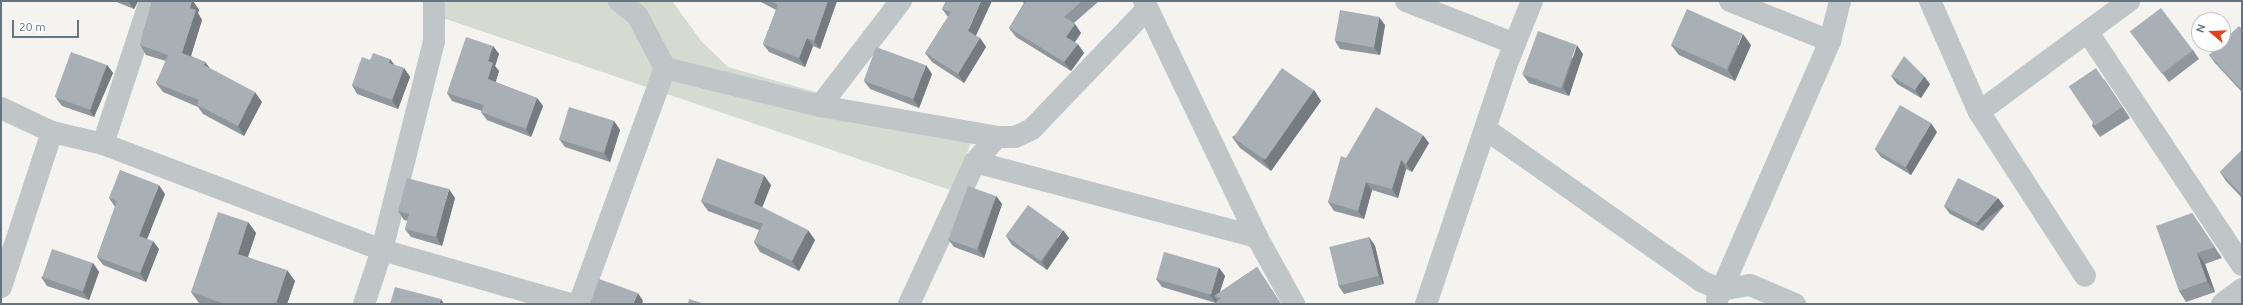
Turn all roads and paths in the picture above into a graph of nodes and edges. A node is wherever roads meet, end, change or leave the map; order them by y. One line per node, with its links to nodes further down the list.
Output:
1 (150, 1): 23 (street)
2 (434, 1): 26 (street)
3 (619, 1): 12 (street)
4 (901, 1): 17 (street)
5 (1406, 1): 15 (street)
6 (1532, 1): 15 (street)
7 (1730, 1): 14 (street)
8 (1840, 1): 14 (street)
9 (1930, 1): 19 (street)
10 (2129, 1): 13 (street)
11 (1146, 5): 22 (street); 25 (street)
12 (642, 8): 16 (street)
13 (2089, 34): 19 (street); 27 (street)
14 (1830, 41): 31 (street)
15 (1515, 44): 20 (street)
16 (665, 68): 17 (street); 34 (street)
17 (820, 106): 22 (street)
18 (1, 108): 21 (street)
19 (1979, 112): 28 (street)
20 (1487, 130): 31 (street); 37 (street)
21 (52, 132): 23 (street); 29 (street)
22 (997, 137): 24 (street)
23 (103, 144): 26 (street)
24 (974, 162): 25 (street); 35 (street)
25 (1257, 237): 36 (street)
26 (382, 250): 32 (street); 33 (street)
27 (2242, 265)
28 (2085, 276)
29 (1, 287)
30 (2242, 289): 39 (street)
31 (1718, 297): 38 (street)
32 (364, 304)
33 (570, 304)
34 (579, 304)
35 (909, 304)
36 (1294, 304)
37 (1426, 304)
38 (1795, 304)
39 (2222, 304)

